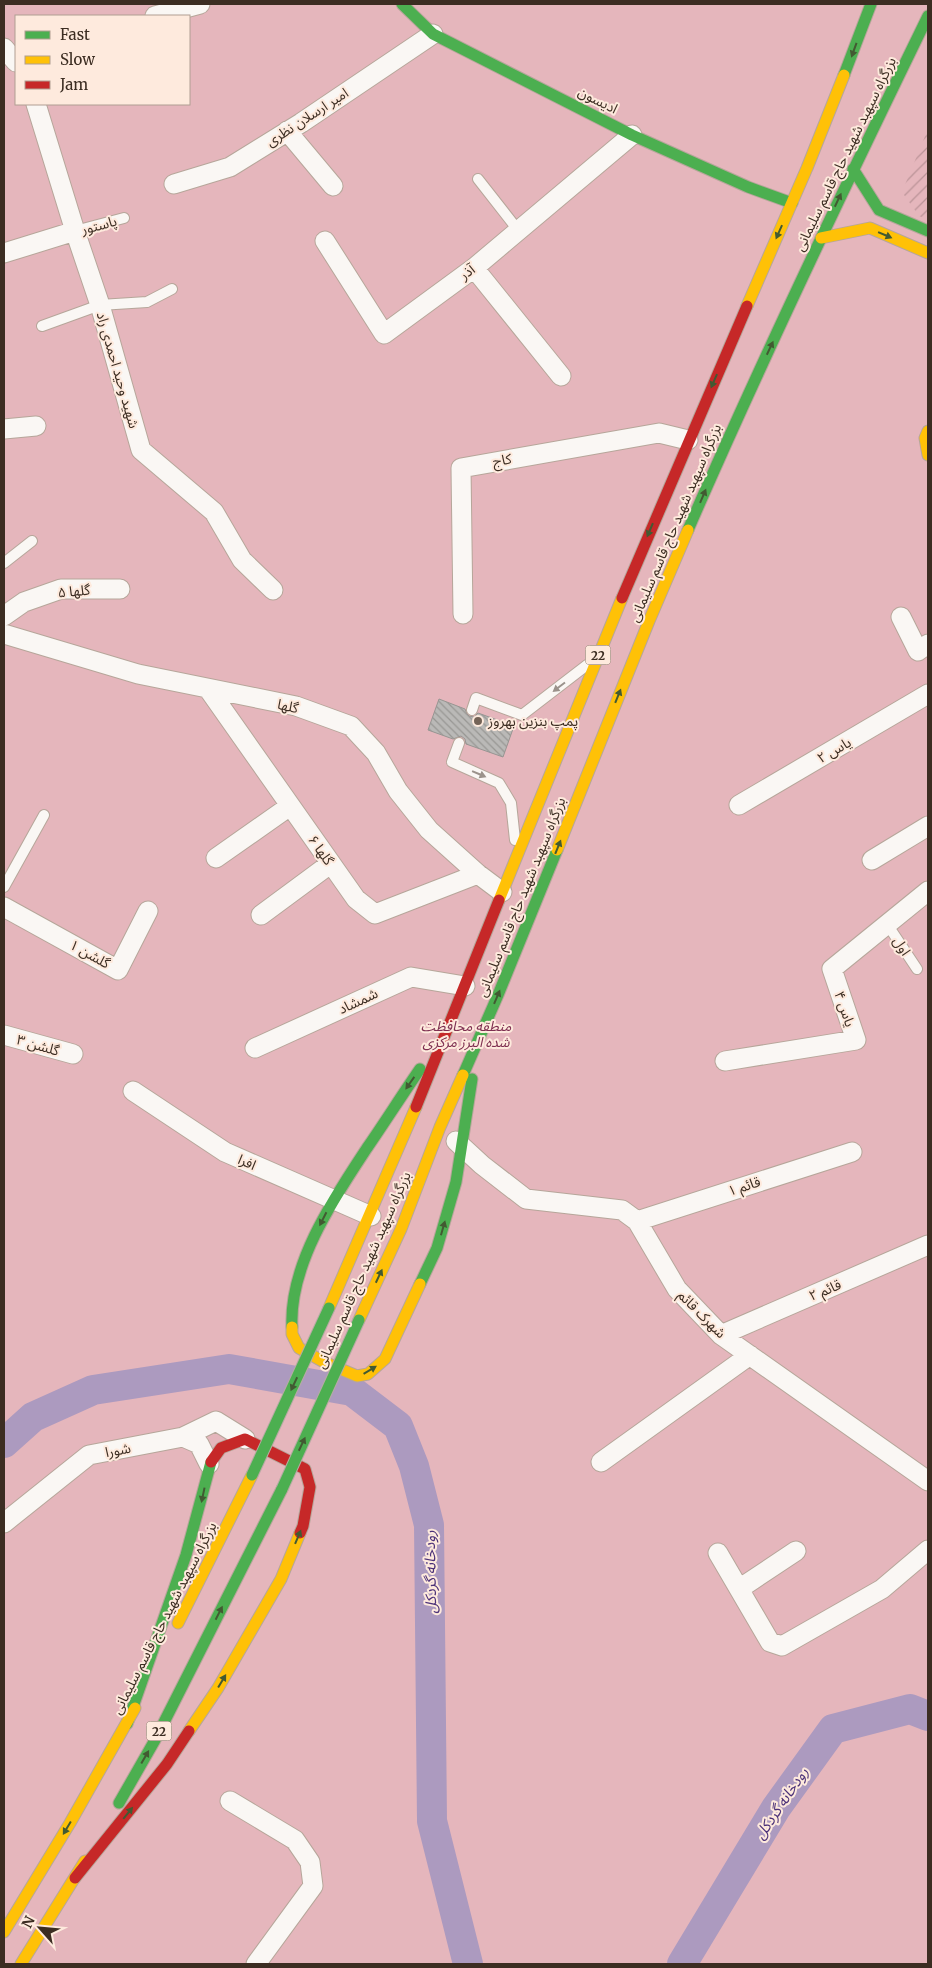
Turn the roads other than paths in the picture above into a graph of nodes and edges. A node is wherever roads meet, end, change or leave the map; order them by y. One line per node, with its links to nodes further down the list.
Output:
1 (200, 4): 4 (street)
2 (402, 4): 6 (main road, ادیسون)
3 (871, 4): 14 (main road, بزرگراه سپهبد شهید حاج قاسم سلیمانی / 22, one-way to 14)
4 (159, 15)
5 (928, 16): 10 (main road, بزرگراه سپهبد شهید حاج قاسم سلیمانی / 22)
6 (433, 34): 8 (street, امیر ارسلان نظری); 9 (main road, ادیسون)
7 (36, 105): 18 (street, شهید وحید احمدی راد)
8 (287, 131): 12 (street, امیر ارسلان نظری); 13 (street)
9 (632, 134): 14 (main road, ادیسون); 16 (street, آذر)
10 (853, 169): 17 (main road); 19 (main road, بزرگراه سپهبد شهید حاج قاسم سلیمانی / 22, one-way to 10)
11 (478, 179): 16 (lane)
12 (174, 184)
13 (333, 186)
14 (792, 203): 31 (main road, بزرگراه سپهبد شهید حاج قاسم سلیمانی / 22, one-way to 31)
15 (124, 218): 18 (lane, پاستور)
16 (518, 230): 23 (street, آذر)
17 (928, 231)
18 (75, 232): 21 (street); 25 (street, شهید وحید احمدی راد)
19 (821, 238): 22 (main road, one-way to 22); 67 (main road, بزرگراه سپهبد شهید حاج قاسم سلیمانی / 22, one-way to 19)
20 (325, 241): 23 (street, آذر)
21 (4, 253)
22 (928, 253)
23 (474, 268): 27 (street)
24 (172, 289): 25 (lane)
25 (100, 305): 26 (lane); 36 (street, شهید وحید احمدی راد)
26 (42, 326)
27 (561, 376)
28 (36, 426): 29 (street)
29 (4, 429)
30 (928, 431): 32 (main road)
31 (688, 440): 37 (street, کاج); 42 (main road, بزرگراه سپهبد شهید حاج قاسم سلیمانی / 22, one-way to 42)
32 (928, 455)
33 (32, 541): 34 (lane)
34 (4, 563)
35 (120, 589): 38 (street, گلها ۵)
36 (273, 590)
37 (463, 614)
38 (4, 616)
39 (901, 617): 41 (street)
40 (4, 634): 43 (street, گلها)
41 (928, 644)
42 (597, 657): 45 (lane, one-way to 45); 51 (main road, بزرگراه سپهبد شهید حاج قاسم سلیمانی / 22)
43 (209, 690): 47 (street, گلها ۶); 55 (street, گلها)
44 (928, 694): 48 (street, یاس ۲)
45 (472, 710)
46 (459, 743): 51 (lane, one-way to 51)
47 (290, 806): 52 (street); 54 (street, گلها ۶)
48 (739, 806)
49 (44, 815): 56 (lane)
50 (928, 826): 53 (street)
51 (516, 856): 58 (main road, بزرگراه سپهبد شهید حاج قاسم سلیمانی / 22)
52 (216, 858)
53 (872, 860)
54 (330, 864): 55 (street, گلها ۶); 61 (street)
55 (478, 874): 58 (street, گلها)
56 (4, 887)
57 (928, 891): 62 (street, یاس ۴)
58 (502, 892): 64 (main road, بزرگراه سپهبد شهید حاج قاسم سلیمانی / 22)
59 (4, 907): 60 (street, گلشن ۱)
60 (148, 911)
61 (261, 915)
62 (887, 924): 63 (lane, اول); 70 (street, یاس ۴)
63 (917, 969)
64 (466, 986): 65 (main road, بزرگراه سپهبد شهید حاج قاسم سلیمانی / 22); 68 (street, شمشاد)
65 (448, 1028): 75 (main road, one-way to 75); 76 (main road, بزرگراه سپهبد شهید حاج قاسم سلیمانی / 22)
66 (4, 1035): 69 (street, گلشن ۳)
67 (479, 1036): 72 (main road, بزرگراه سپهبد شهید حاج قاسم سلیمانی / 22); 73 (main road)
68 (255, 1048)
69 (73, 1054)
70 (725, 1061)
71 (133, 1091): 75 (street, افرا)
72 (440, 1126): 73 (street); 93 (main road, بزرگراه سپهبد شهید حاج قاسم سلیمانی / 22, one-way to 72, bridge)
73 (461, 1146): 75 (main road, one-way to 73); 77 (street)
74 (852, 1152): 77 (street, قائم ۱)
75 (334, 1198): 76 (street, افرا)
76 (371, 1216): 91 (main road, بزرگراه سپهبد شهید حاج قاسم سلیمانی / 22, one-way to 91, bridge)
77 (637, 1221): 79 (street, شهرک قائم)
78 (928, 1245): 79 (street, قائم ۲)
79 (721, 1335): 80 (street, شهرک قائم)
80 (750, 1355): 83 (street); 85 (street, شهرک قائم)
81 (183, 1437): 82 (street, شورا); 84 (street); 86 (street, شورا)
82 (245, 1439): 84 (main road); 93 (main road, one-way to 82)
83 (601, 1462)
84 (209, 1464): 91 (main road, one-way to 91)
85 (928, 1480)
86 (4, 1523)
87 (928, 1550): 90 (street)
88 (796, 1551): 90 (street)
89 (718, 1553): 90 (street)
90 (739, 1589)
91 (127, 1724): 94 (main road, بزرگراه سپهبد شهید حاج قاسم سلیمانی / 22, one-way to 94)
92 (230, 1800): 96 (street)
93 (75, 1878): 95 (main road, بزرگراه سپهبد شهید حاج قاسم سلیمانی / 22)
94 (4, 1932)
95 (21, 1964)
96 (256, 1964)

